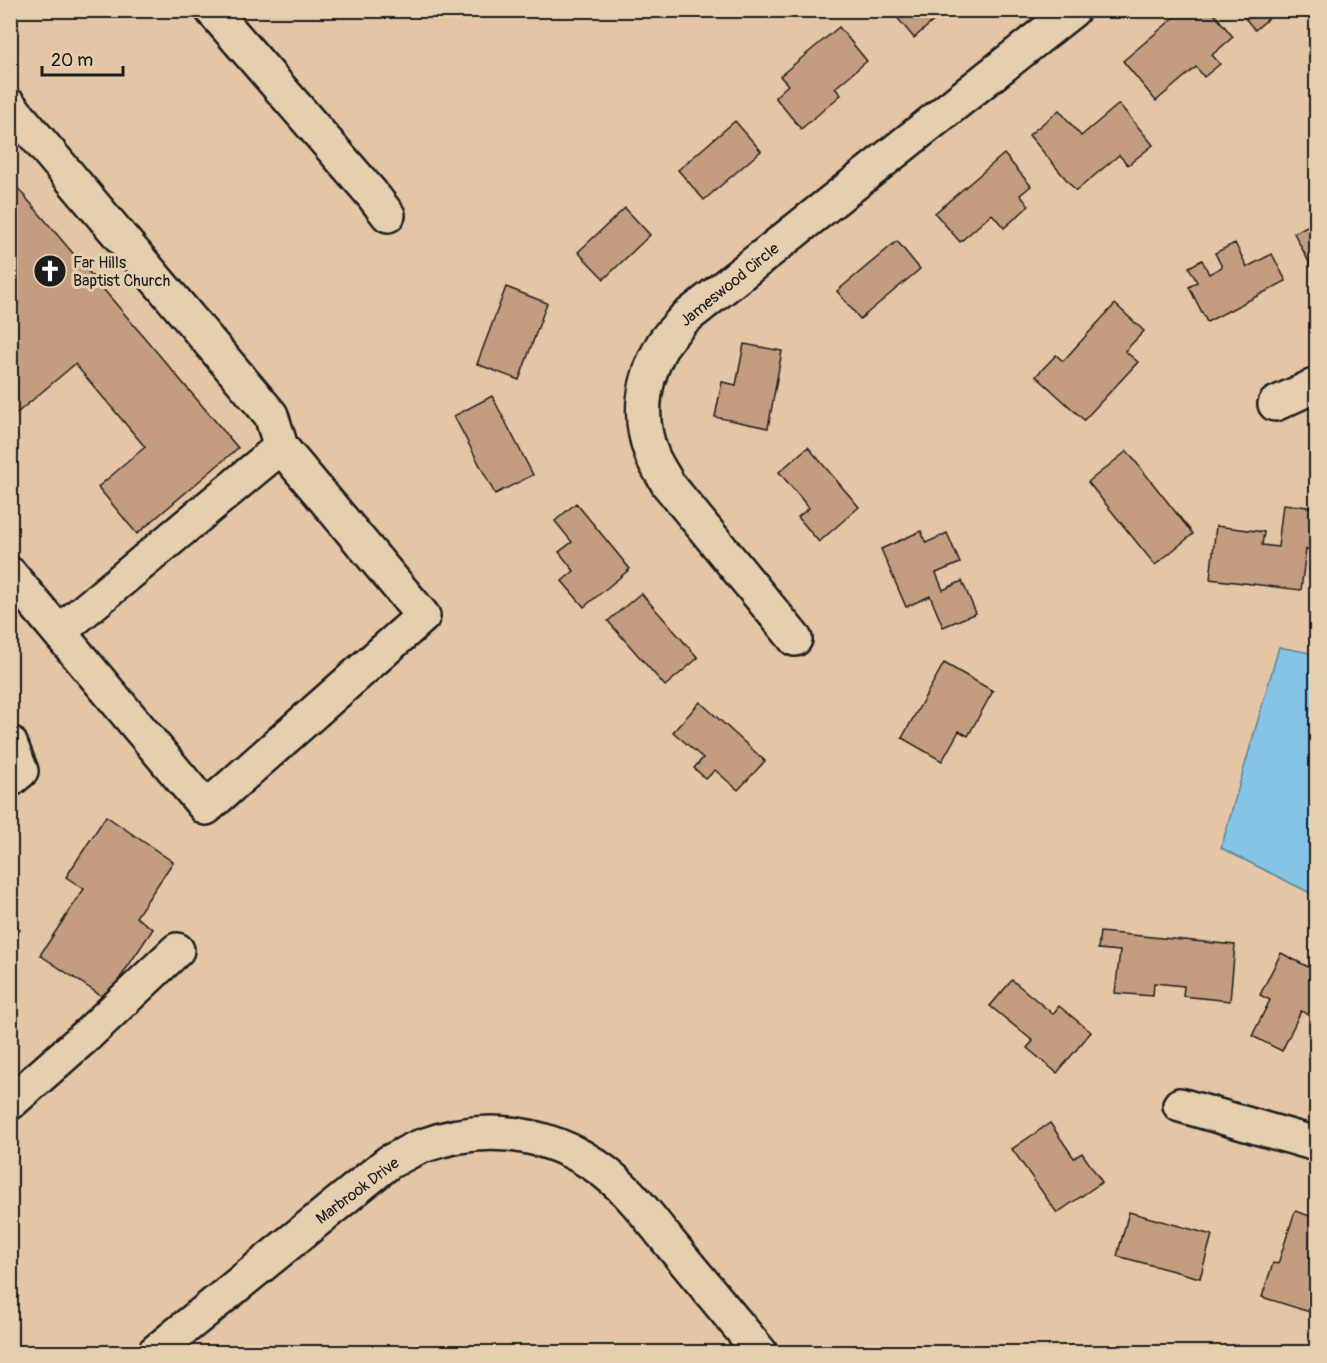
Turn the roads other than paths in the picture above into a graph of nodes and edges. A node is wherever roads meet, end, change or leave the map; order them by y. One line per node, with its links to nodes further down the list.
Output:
1 (212, 10): 4 (street)
2 (1073, 10): 10 (street, Jameswood Circle)
3 (10, 105): 7 (street)
4 (388, 215)
5 (1317, 385): 6 (street)
6 (1275, 404)
7 (281, 447): 9 (street); 9 (street)
8 (10, 574): 9 (street)
9 (59, 632)
10 (795, 639)
11 (10, 743): 12 (street)
12 (10, 780)
13 (177, 950): 14 (street)
14 (10, 1103)
15 (1180, 1105): 16 (street)
16 (1317, 1144)
17 (155, 1353): 18 (street, Marbrook Drive)
18 (760, 1353)

